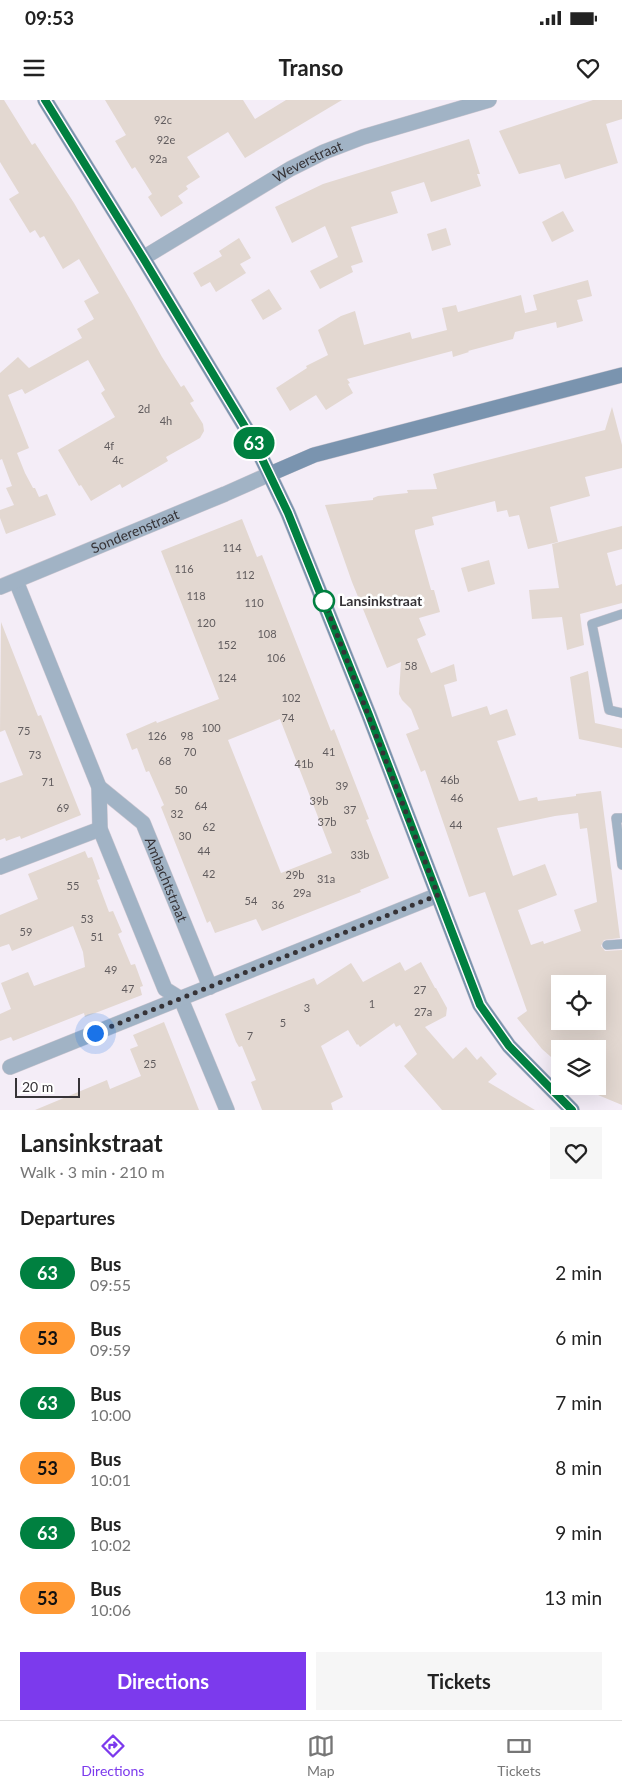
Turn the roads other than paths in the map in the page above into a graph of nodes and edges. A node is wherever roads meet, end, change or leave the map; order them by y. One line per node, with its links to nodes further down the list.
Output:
1 (45, 100): 3 (main road)
2 (489, 100): 3 (street, Weverstraat)
3 (143, 258): 5 (main road)
4 (622, 375): 5 (main road)
5 (270, 474): 6 (street, Sonderenstraat); 15 (main road)
6 (16, 581): 7 (street, Sonderenstraat); 10 (street, Ambachtstraat)
7 (0, 587)
8 (622, 614): 9 (lane)
9 (622, 713)
10 (99, 787): 12 (street, Ambachtstraat); 18 (street, Ambachtstraat)
11 (622, 818): 13 (lane)
12 (100, 829): 14 (street); 19 (street, Ambachtstraat)
13 (622, 865)
14 (0, 868)
15 (438, 895): 18 (street); 22 (main road)
16 (622, 944): 17 (lane)
17 (607, 945)
18 (210, 987): 19 (street)
19 (181, 998): 20 (street); 21 (street, Ambachtstraat)
20 (10, 1067)
21 (227, 1110)
22 (572, 1110)

